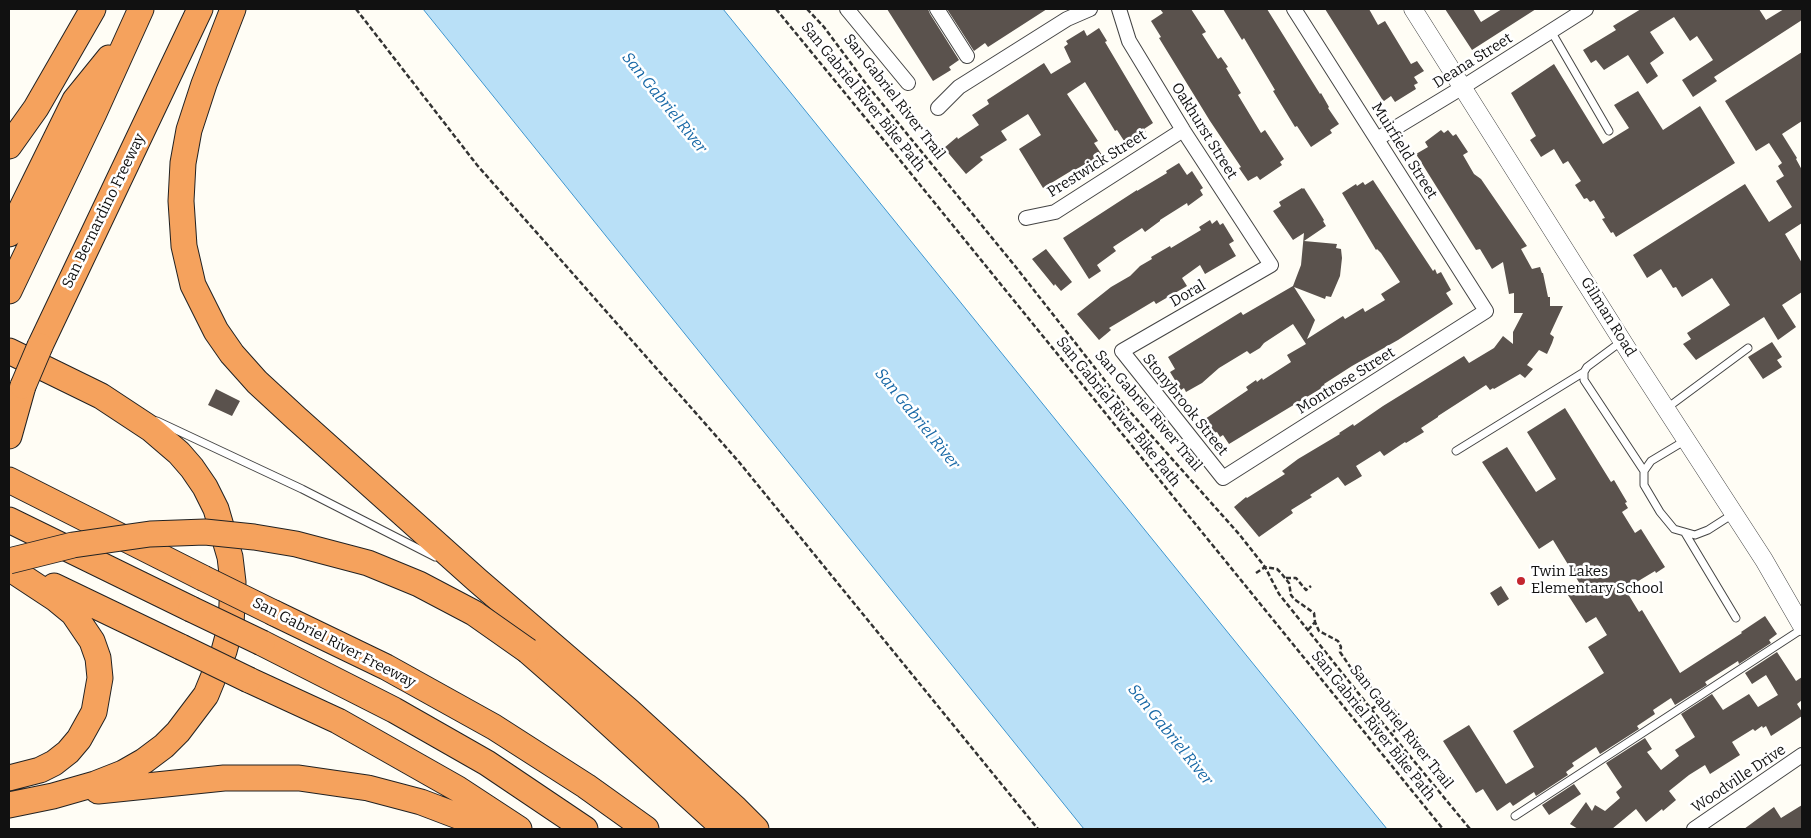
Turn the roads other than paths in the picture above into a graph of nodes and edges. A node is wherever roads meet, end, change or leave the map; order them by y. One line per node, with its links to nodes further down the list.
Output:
1 (93, 9): 20 (highway)
2 (200, 9): 32 (highway, San Bernardino Freeway, bridge)
3 (233, 9): 48 (highway)
4 (847, 9): 14 (street)
5 (937, 9): 13 (street)
6 (1090, 9): 16 (street)
7 (1120, 9): 17 (street, Oakhurst Street)
8 (1294, 9): 19 (street, Muirfield Street)
9 (1413, 9): 15 (street, Gilman Road)
10 (1586, 9): 12 (street, Deana Street)
11 (136, 20): 22 (highway); 24 (highway)
12 (1551, 31): 15 (street, Deana Street); 18 (lane)
13 (967, 56)
14 (908, 83)
15 (1463, 87): 19 (street, Deana Street); 26 (street, Gilman Road)
16 (938, 108)
17 (1183, 130): 21 (street, Prestwick Street); 23 (street, Oakhurst Street)
18 (1609, 131)
19 (1377, 139): 25 (street, Muirfield Street)
20 (9, 146)
21 (1026, 218)
22 (9, 234)
23 (1271, 265): 29 (street, Doral)
24 (9, 291)
25 (1486, 311): 41 (street, Montrose Street)
26 (1623, 341): 30 (lane); 33 (street, Gilman Road)
27 (1748, 348): 33 (lane)
28 (9, 351): 31 (highway)
29 (1122, 351): 41 (street, Stonybrook Street)
30 (1584, 372): 39 (lane); 40 (lane)
31 (73, 381): 35 (lane); 53 (highway)
32 (23, 386): 34 (highway, San Bernardino Freeway); 37 (highway)
33 (1666, 408): 38 (street, Gilman Road)
34 (9, 414)
35 (144, 415)
36 (153, 419): 48 (lane)
37 (9, 436)
38 (1687, 440): 40 (lane); 43 (street, Gilman Road)
39 (1456, 451)
40 (1644, 471): 45 (lane)
41 (1223, 478)
42 (13, 482): 59 (highway, San Gabriel River Freeway, bridge)
43 (1734, 514): 45 (lane); 50 (street, Gilman Road)
44 (9, 520): 58 (highway, bridge)
45 (1685, 534): 49 (lane)
46 (9, 563): 57 (highway, bridge); 60 (highway, bridge)
47 (9, 568): 52 (highway)
48 (477, 580): 61 (highway)
49 (1736, 618)
50 (1802, 628): 55 (lane)
51 (1802, 755): 62 (street, Woodville Drive)
52 (9, 778)
53 (53, 796): 54 (highway); 56 (highway)
54 (9, 805)
55 (1515, 816)
56 (489, 829)
57 (520, 829)
58 (585, 829)
59 (646, 829)
60 (725, 829)
61 (756, 829)
62 (1694, 829)

